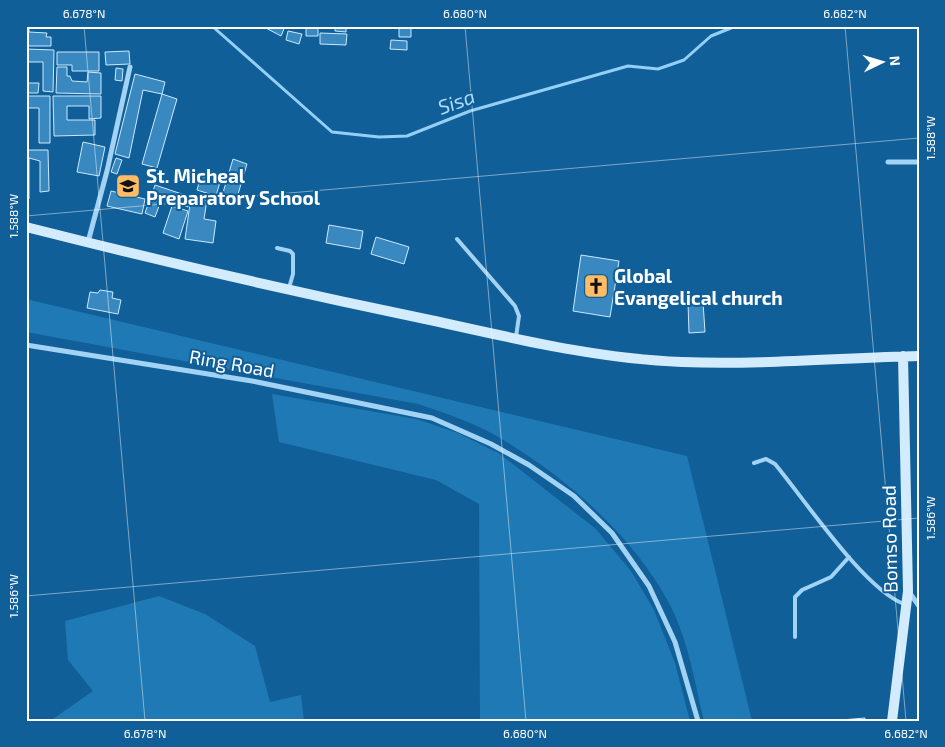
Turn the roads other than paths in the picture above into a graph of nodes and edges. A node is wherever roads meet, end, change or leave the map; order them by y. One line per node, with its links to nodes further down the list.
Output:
1 (130, 67): 6 (street)
2 (888, 162): 3 (street)
3 (919, 162)
4 (26, 227): 6 (street)
5 (457, 239): 9 (lane)
6 (88, 242): 8 (street)
7 (277, 248): 8 (lane)
8 (289, 289): 9 (street)
9 (516, 338): 11 (street)
10 (26, 344): 19 (street, Ring Road)
11 (903, 356): 12 (street); 15 (street, Bomso Road)
12 (919, 356)
13 (754, 463): 14 (lane)
14 (849, 557): 16 (lane); 18 (lane)
15 (908, 591): 16 (street, Bomso Road); 17 (street)
16 (907, 605): 20 (street, Bomso Road)
17 (919, 606)
18 (796, 637)
19 (698, 721)
20 (892, 721)

